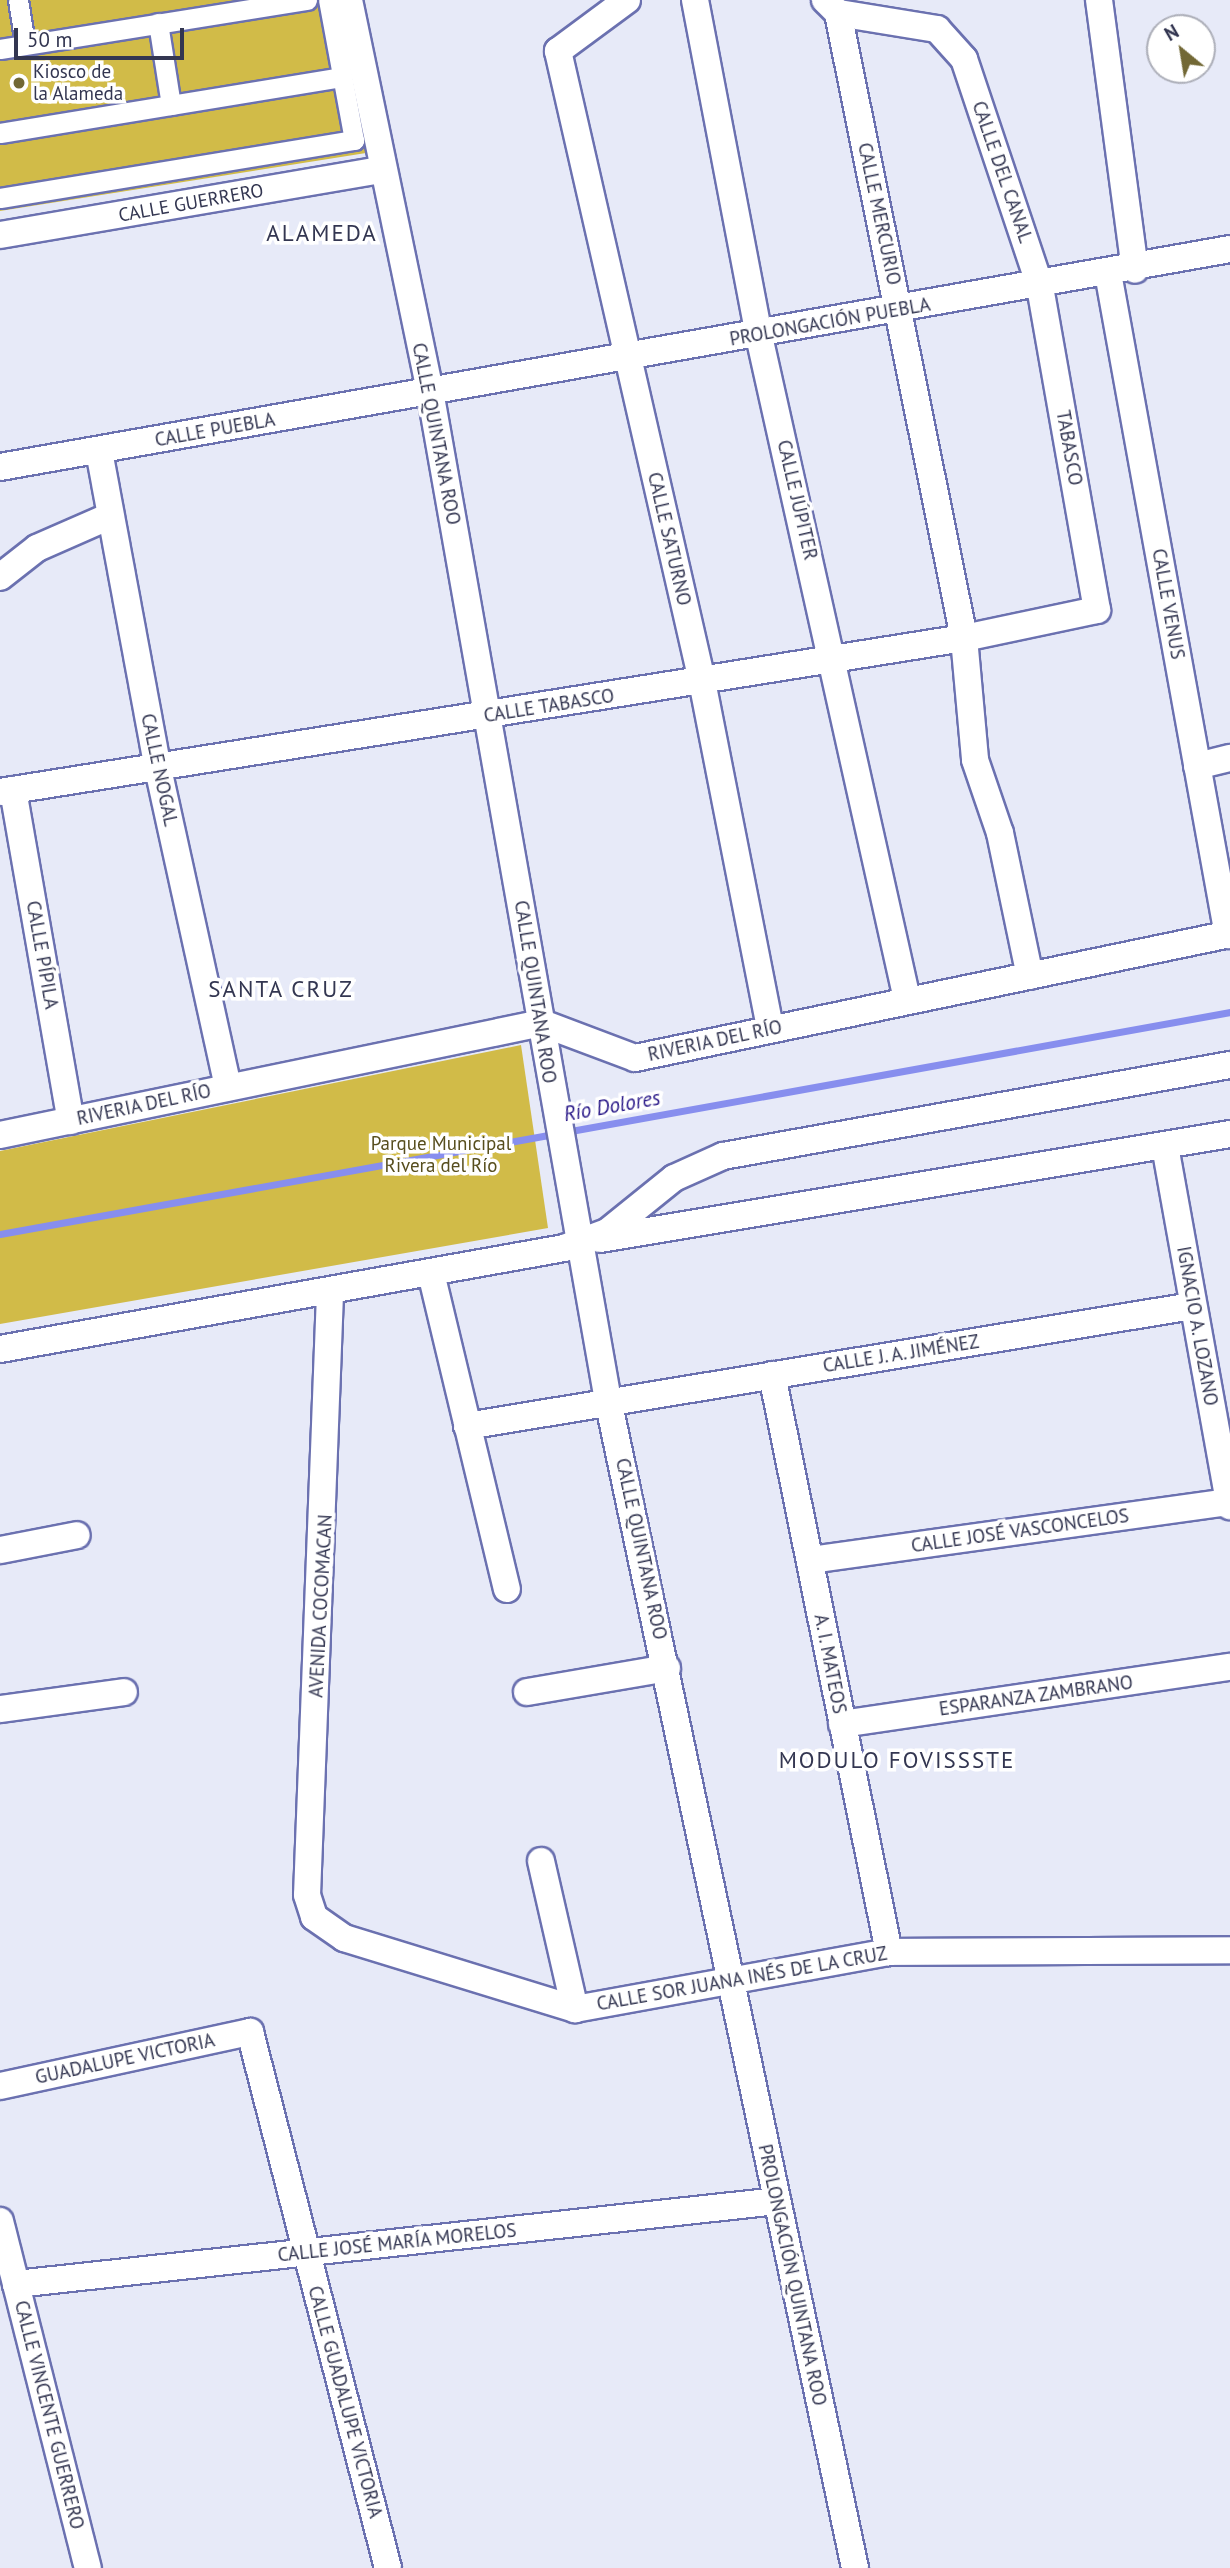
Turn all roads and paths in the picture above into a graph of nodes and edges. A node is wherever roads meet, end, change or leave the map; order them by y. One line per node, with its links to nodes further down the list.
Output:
1 (18, 0): 11 (street)
2 (307, 0): 8 (street)
3 (328, 0): 13 (street)
4 (349, 0): 16 (street, CALLE QUINTANA ROO)
5 (627, 0): 25 (street, CALLE SATURNO)
6 (695, 0): 24 (street, CALLE JÚPITER)
7 (1099, 0): 20 (street)
8 (230, 6): 10 (street)
9 (831, 7): 22 (street, CALLE DEL CANAL); 23 (street, CALLE MERCURIO)
10 (158, 23): 11 (street); 14 (street)
11 (25, 44): 12 (street)
12 (0, 46)
13 (342, 77): 14 (street); 17 (street)
14 (171, 105): 15 (street)
15 (0, 133)
16 (381, 170): 18 (street, CALLE GUERRERO); 26 (street, CALLE QUINTANA ROO)
17 (0, 198)
18 (0, 235)
19 (1230, 249): 20 (street, PROLONGACIÓN PUEBLA)
20 (1135, 270): 21 (street, PROLONGACIÓN PUEBLA)
21 (1108, 273): 22 (street, PROLONGACIÓN PUEBLA); 38 (street, CALLE VENUS)
22 (1040, 286): 23 (street, PROLONGACIÓN PUEBLA); 31 (street, TABASCO)
23 (899, 310): 24 (street, PROLONGACIÓN PUEBLA); 32 (street, CALLE MERCURIO)
24 (759, 336): 25 (street, PROLONGACIÓN PUEBLA); 33 (street, CALLE JÚPITER)
25 (626, 356): 26 (street, PROLONGACIÓN PUEBLA); 34 (street, CALLE SATURNO)
26 (430, 391): 27 (street, CALLE PUEBLA); 35 (street, CALLE QUINTANA ROO)
27 (100, 451): 28 (street, CALLE PUEBLA); 29 (street, CALLE NOGAL)
28 (0, 467)
29 (110, 516): 30 (street); 37 (street, CALLE NOGAL)
30 (0, 577)
31 (1097, 610): 32 (street, CALLE TABASCO)
32 (964, 638): 33 (street, CALLE TABASCO); 41 (street, CALLE MERCURIO)
33 (834, 659): 34 (street, CALLE TABASCO); 42 (street, CALLE JÚPITER)
34 (702, 681): 35 (street, CALLE TABASCO); 44 (street, CALLE SATURNO)
35 (488, 717): 37 (street, CALLE TABASCO); 43 (street, CALLE QUINTANA ROO)
36 (1230, 758): 38 (street)
37 (157, 764): 39 (street, CALLE TABASCO); 46 (street, CALLE NOGAL)
38 (1197, 766): 40 (street, CALLE VENUS)
39 (6, 791): 47 (street, CALLE PÍPILA)
40 (1229, 934): 41 (street, RIVERIA DEL RÍO)
41 (1030, 976): 42 (street, RIVERIA DEL RÍO)
42 (907, 999): 44 (street, RIVERIA DEL RÍO)
43 (542, 1023): 44 (street, RIVERIA DEL RÍO); 46 (street, RIVERIA DEL RÍO); 51 (street, CALLE QUINTANA ROO)
44 (770, 1029)
45 (1230, 1065): 51 (street)
46 (228, 1087): 47 (street, RIVERIA DEL RÍO)
47 (71, 1121): 49 (street, RIVERIA DEL RÍO)
48 (1230, 1134): 50 (street)
49 (0, 1135)
50 (1165, 1146): 51 (street); 54 (street, IGNACIO A. LOZANO)
51 (582, 1242): 52 (street); 57 (street, CALLE QUINTANA ROO)
52 (431, 1273): 53 (street); 58 (street)
53 (330, 1294): 55 (street); 71 (street, AVENIDA COCOMACAN)
54 (1192, 1306): 56 (street, CALLE J. A. JIMÉNEZ); 59 (street, IGNACIO A. LOZANO)
55 (0, 1349)
56 (772, 1375): 57 (street, CALLE J. A. JIMÉNEZ); 62 (street, A. I. MATEOS)
57 (608, 1400): 58 (street, CALLE J. A. JIMÉNEZ); 65 (street, CALLE QUINTANA ROO)
58 (467, 1426): 63 (street)
59 (1230, 1504): 62 (street, CALLE JOSÉ VASCONCELOS)
60 (77, 1535): 61 (street)
61 (0, 1550)
62 (810, 1560): 69 (street, A. I. MATEOS)
63 (507, 1589)
64 (1230, 1667): 69 (street, ESPARANZA ZAMBRANO)
65 (667, 1668): 67 (street); 74 (street, CALLE QUINTANA ROO)
66 (124, 1692): 68 (street)
67 (527, 1692)
68 (0, 1709)
69 (842, 1724): 73 (street, A. I. MATEOS)
70 (541, 1861): 75 (street)
71 (314, 1917): 75 (street, CALLE SOR JUANA INÉS DE LA CRUZ)
72 (1230, 1950): 73 (street, CALLE SOR JUANA INÉS DE LA CRUZ)
73 (889, 1952): 74 (street, CALLE SOR JUANA INÉS DE LA CRUZ)
74 (727, 1983): 75 (street, CALLE SOR JUANA INÉS DE LA CRUZ); 78 (street, PROLONGACIÓN QUINTANA ROO)
75 (575, 2009)
76 (250, 2032): 77 (street, GUADALUPE VICTORIA); 80 (street, CALLE GUADALUPE VICTORIA)
77 (0, 2086)
78 (777, 2201): 80 (street, CALLE JOSÉ MARÍA MORELOS); 84 (street, PROLONGACIÓN QUINTANA ROO)
79 (0, 2221): 81 (street, CALLE VINCENTE GUERRERO)
80 (306, 2253): 81 (street, CALLE JOSÉ MARÍA MORELOS); 83 (street, CALLE GUADALUPE VICTORIA)
81 (16, 2284): 82 (street, CALLE VINCENTE GUERRERO)
82 (89, 2568)
83 (388, 2568)
84 (855, 2568)

